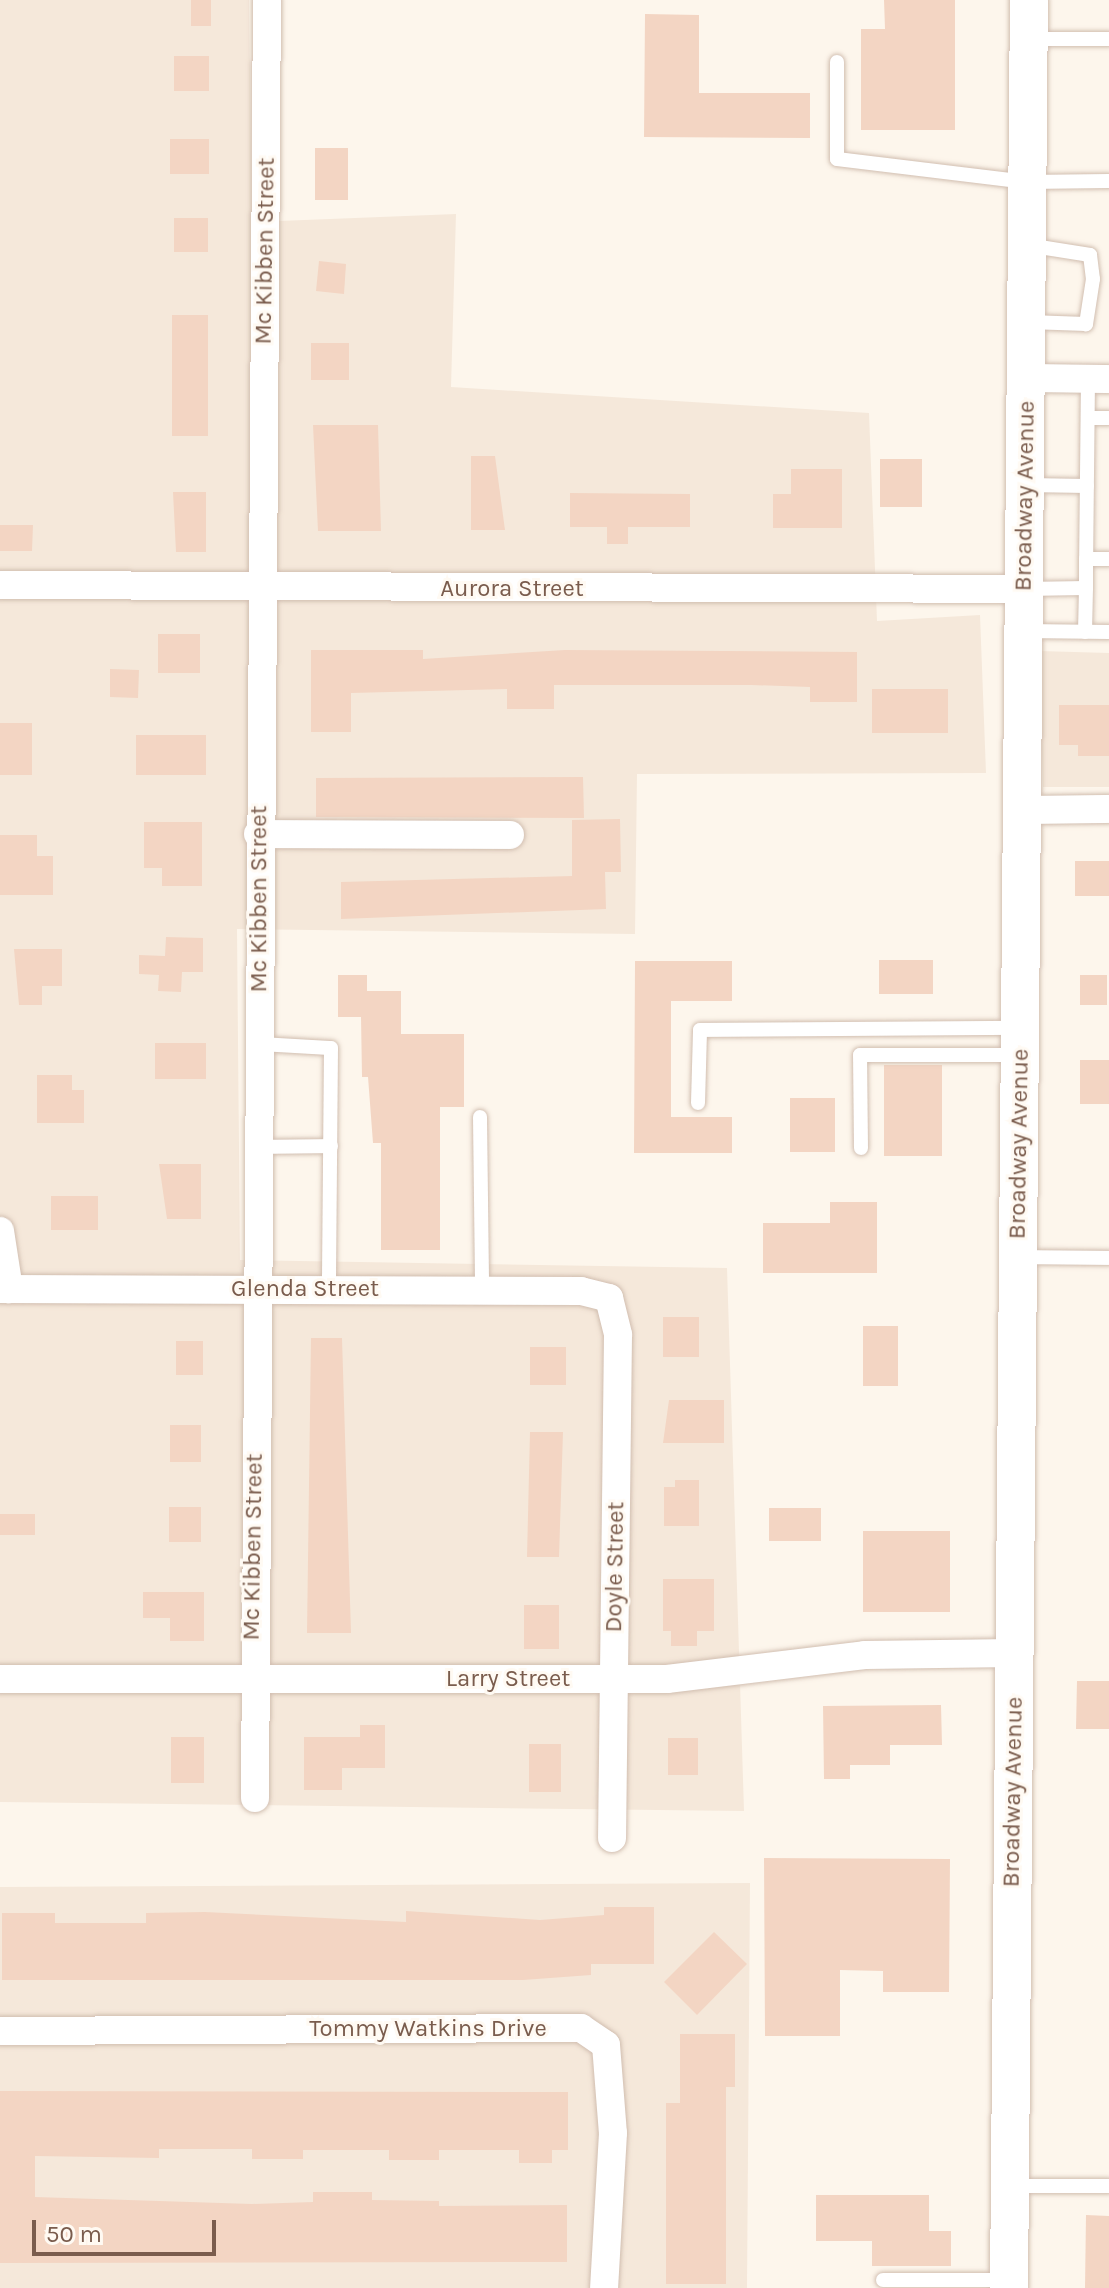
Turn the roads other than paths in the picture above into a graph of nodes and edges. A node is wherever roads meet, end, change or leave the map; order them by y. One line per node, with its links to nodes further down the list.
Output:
1 (267, 0): 20 (street, Mc Kibben Street)
2 (1029, 0): 3 (main road, Broadway Avenue)
3 (1029, 39): 4 (lane); 7 (main road, Broadway Avenue)
4 (1109, 39)
5 (837, 62): 7 (lane)
6 (1109, 181): 7 (lane)
7 (1027, 182): 8 (main road, Broadway Avenue)
8 (1027, 245): 9 (main road, Broadway Avenue); 9 (lane)
9 (1026, 322): 10 (main road, Broadway Avenue)
10 (1026, 378): 11 (street); 14 (main road, Broadway Avenue)
11 (1098, 379): 12 (lane)
12 (1088, 418): 13 (lane); 15 (lane)
13 (1109, 418)
14 (1025, 485): 15 (lane); 21 (main road, Broadway Avenue)
15 (1087, 486): 16 (lane)
16 (1086, 559): 17 (lane); 19 (lane)
17 (1109, 559)
18 (0, 585): 20 (street, Aurora Street)
19 (1086, 588): 21 (lane); 23 (lane)
20 (261, 589): 21 (street, Aurora Street); 27 (street, Mc Kibben Street)
21 (1024, 589): 22 (main road, Broadway Avenue)
22 (1023, 631): 23 (lane); 26 (main road, Broadway Avenue)
23 (1085, 632): 24 (lane)
24 (1109, 632)
25 (1109, 809): 26 (street)
26 (1022, 810): 29 (main road, Broadway Avenue)
27 (258, 834): 28 (street); 30 (street, Mc Kibben Street)
28 (510, 835)
29 (1020, 1042): 31 (lane); 35 (lane); 37 (main road, Broadway Avenue)
30 (259, 1044): 33 (lane); 34 (street, Mc Kibben Street)
31 (698, 1103)
32 (480, 1117): 42 (lane)
33 (331, 1146): 34 (lane); 40 (lane)
34 (260, 1147): 39 (street, Mc Kibben Street)
35 (861, 1148)
36 (0, 1231): 41 (street)
37 (1018, 1257): 38 (lane); 44 (main road, Broadway Avenue)
38 (1109, 1258)
39 (259, 1288): 40 (street, Glenda Street); 41 (street, Glenda Street); 46 (street, Mc Kibben Street)
40 (329, 1288): 42 (street, Glenda Street)
41 (4, 1289)
42 (482, 1290): 43 (street, Glenda Street)
43 (609, 1298): 47 (street, Doyle Street)
44 (1014, 1653): 47 (street, Larry Street); 51 (main road, Broadway Avenue)
45 (0, 1679): 46 (street, Larry Street)
46 (250, 1679): 47 (street, Larry Street); 48 (street, Mc Kibben Street)
47 (614, 1679): 49 (street, Doyle Street)
48 (255, 1798)
49 (612, 1838)
50 (0, 2031): 55 (street, Tommy Watkins Drive)
51 (1009, 2186): 52 (lane); 54 (main road, Broadway Avenue)
52 (1109, 2186)
53 (883, 2280): 54 (lane)
54 (1009, 2284)
55 (604, 2288)

